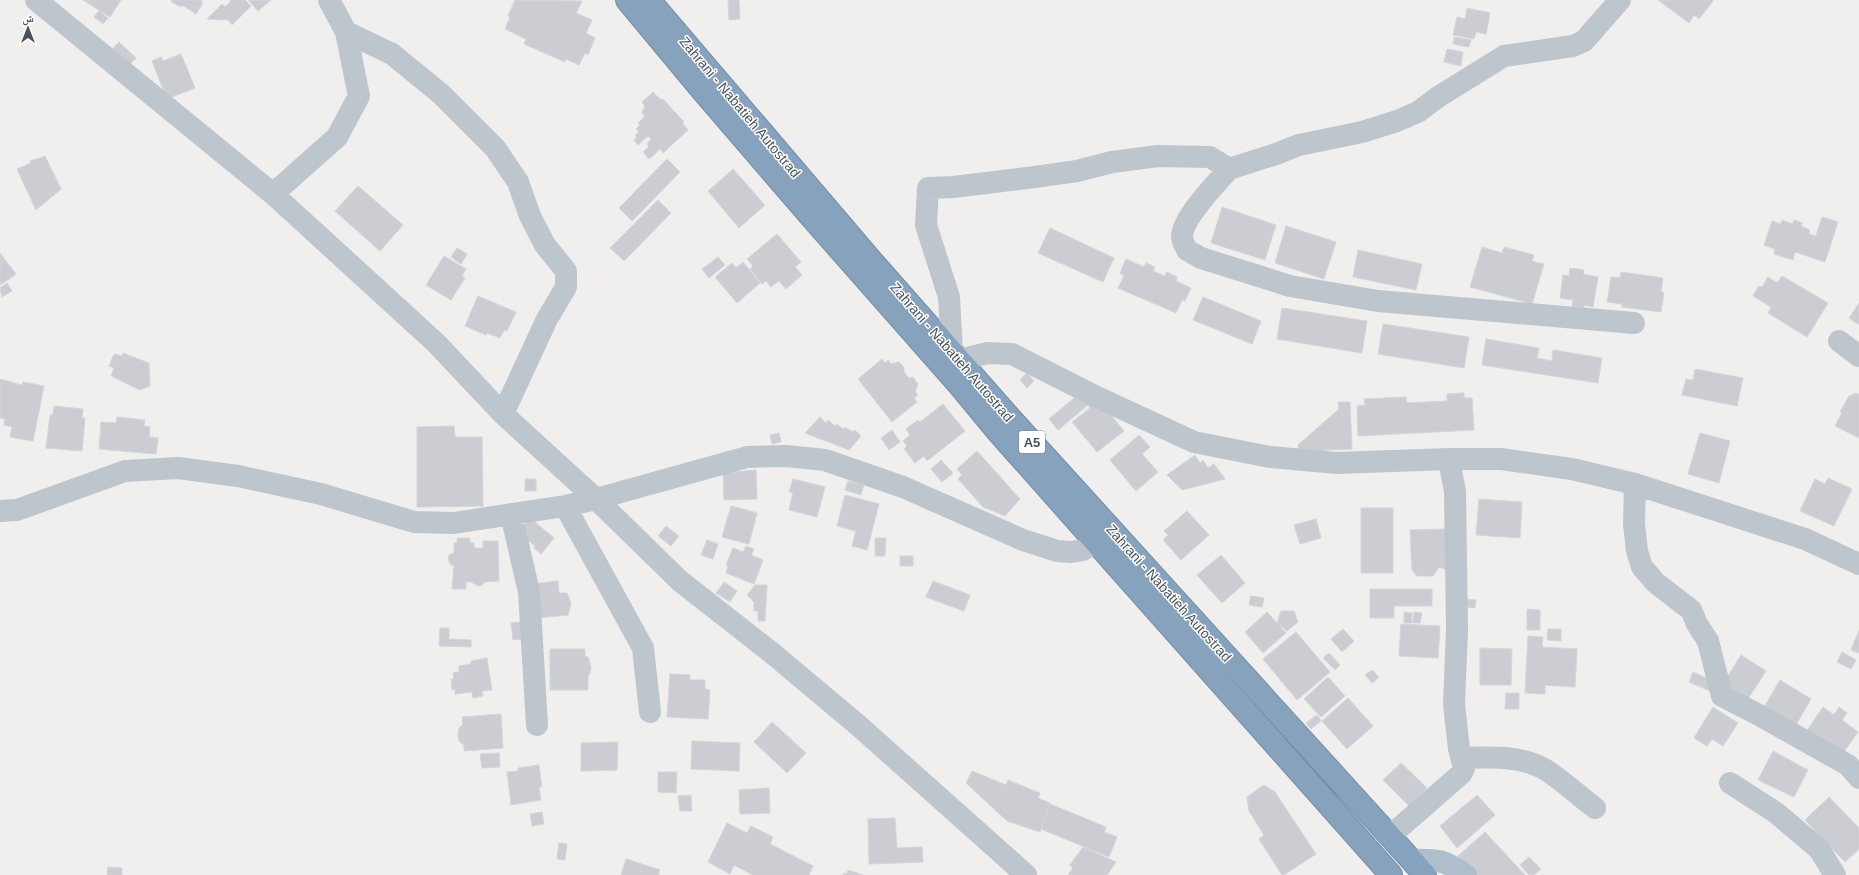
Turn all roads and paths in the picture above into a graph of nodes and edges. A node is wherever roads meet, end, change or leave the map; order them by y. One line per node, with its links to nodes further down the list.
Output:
1 (36, 0): 8 (street)
2 (329, 0): 6 (street)
3 (627, 0): 12 (highway, Zahrani - Nabatieh Autostrad / A5)
4 (649, 0): 12 (highway, Zahrani - Nabatieh Autostrad / A5)
5 (1620, 0): 7 (street)
6 (346, 32): 8 (street); 13 (street)
7 (1229, 170): 9 (street); 12 (street)
8 (273, 194): 13 (street)
9 (1634, 323)
10 (1839, 341): 11 (street)
11 (1859, 356)
12 (961, 368): 14 (highway, Zahrani - Nabatieh Autostrad / A5); 15 (street)
13 (503, 414): 17 (street)
14 (1005, 426): 21 (highway, Zahrani - Nabatieh Autostrad / A5); 29 (highway, Zahrani - Nabatieh Autostrad / A5)
15 (1449, 459): 16 (street); 25 (street)
16 (1635, 484): 22 (street); 26 (street)
17 (596, 499): 18 (street); 21 (street); 31 (street)
18 (564, 506): 20 (street); 23 (street)
19 (0, 511): 20 (street)
20 (511, 514): 24 (street)
21 (1096, 542): 32 (highway, Zahrani - Nabatieh Autostrad / A5)
22 (1859, 564)
23 (650, 712)
24 (537, 725)
25 (1462, 758): 28 (street); 29 (street)
26 (1859, 778)
27 (1730, 783): 34 (street)
28 (1595, 808)
29 (1390, 836): 30 (highway, Zahrani - Nabatieh Autostrad / A5)
30 (1418, 868): 33 (main road)
31 (1026, 875)
32 (1391, 875)
33 (1466, 875)
34 (1835, 875)

